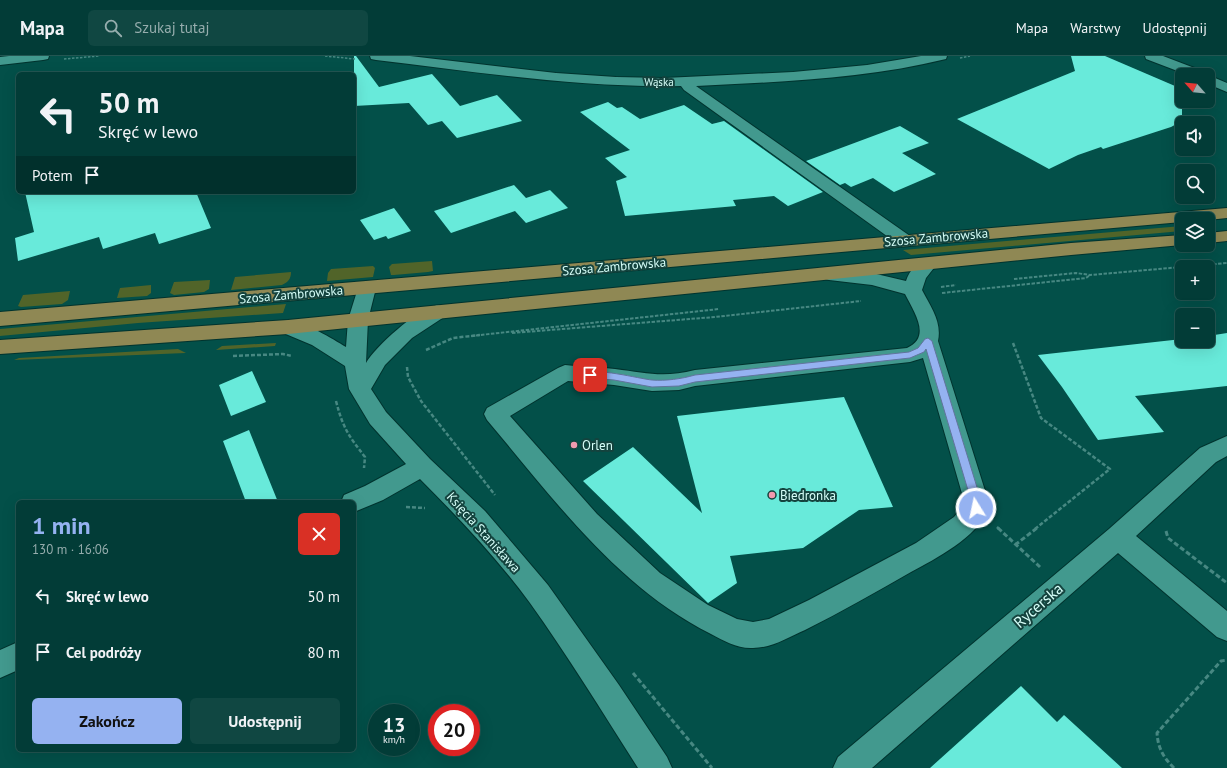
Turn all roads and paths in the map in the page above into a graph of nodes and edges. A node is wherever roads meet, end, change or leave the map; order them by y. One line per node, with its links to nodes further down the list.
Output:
1 (43, 56): 5 (street)
2 (376, 56): 7 (street, Wąska)
3 (941, 56): 7 (street, Wąska)
4 (1151, 56): 6 (street)
5 (0, 61)
6 (1182, 68)
7 (685, 82): 13 (street)
8 (1215, 82): 9 (street)
9 (1227, 88)
10 (1227, 213): 13 (main road, Szosa Zambrowska)
11 (1227, 236): 12 (main road)
12 (1215, 237)
13 (904, 240): 15 (main road, Szosa Zambrowska)
14 (1175, 241): 17 (main road, Szosa Zambrowska)
15 (683, 260): 22 (main road, Szosa Zambrowska); 23 (main road)
16 (1227, 263): 19 (path)
17 (928, 264): 18 (main road, Szosa Zambrowska); 24 (street)
18 (830, 274): 23 (main road, Szosa Zambrowska); 24 (street)
19 (1090, 275): 20 (path); 24 (path)
20 (1007, 280)
21 (960, 284): 24 (path)
22 (367, 288): 28 (main road, Szosa Zambrowska); 29 (street, Księcia Stanisława)
23 (693, 288): 27 (main road, Szosa Zambrowska)
24 (914, 293): 32 (street)
25 (861, 302): 31 (path)
26 (723, 308): 31 (path)
27 (437, 312): 29 (main road, Szosa Zambrowska); 39 (street)
28 (0, 319)
29 (358, 320): 30 (main road, Szosa Zambrowska); 38 (street, Księcia Stanisława)
30 (288, 327): 34 (main road, Szosa Zambrowska); 38 (street)
31 (453, 338): 35 (path)
32 (928, 341): 45 (street); 45 (street)
33 (1013, 343): 49 (path)
34 (0, 347)
35 (421, 352)
36 (229, 356): 37 (path)
37 (295, 357)
38 (355, 362): 39 (street, Księcia Stanisława)
39 (360, 389): 42 (street, Księcia Stanisława)
40 (335, 399): 43 (path)
41 (1227, 445): 48 (street, Rycerska)
42 (422, 466): 43 (street); 56 (street, Księcia Stanisława)
43 (364, 497)
44 (401, 507): 46 (path)
45 (976, 508): 49 (path)
46 (428, 510)
47 (1163, 524): 50 (path)
48 (1118, 537): 51 (street, Rycerska); 52 (street)
49 (1016, 545): 51 (path)
50 (1227, 583)
51 (1060, 586): 57 (street, Rycerska)
52 (1227, 628)
53 (16, 657): 55 (street)
54 (1227, 660): 58 (path)
55 (0, 664)
56 (656, 768)
57 (849, 768)
58 (1174, 768)

